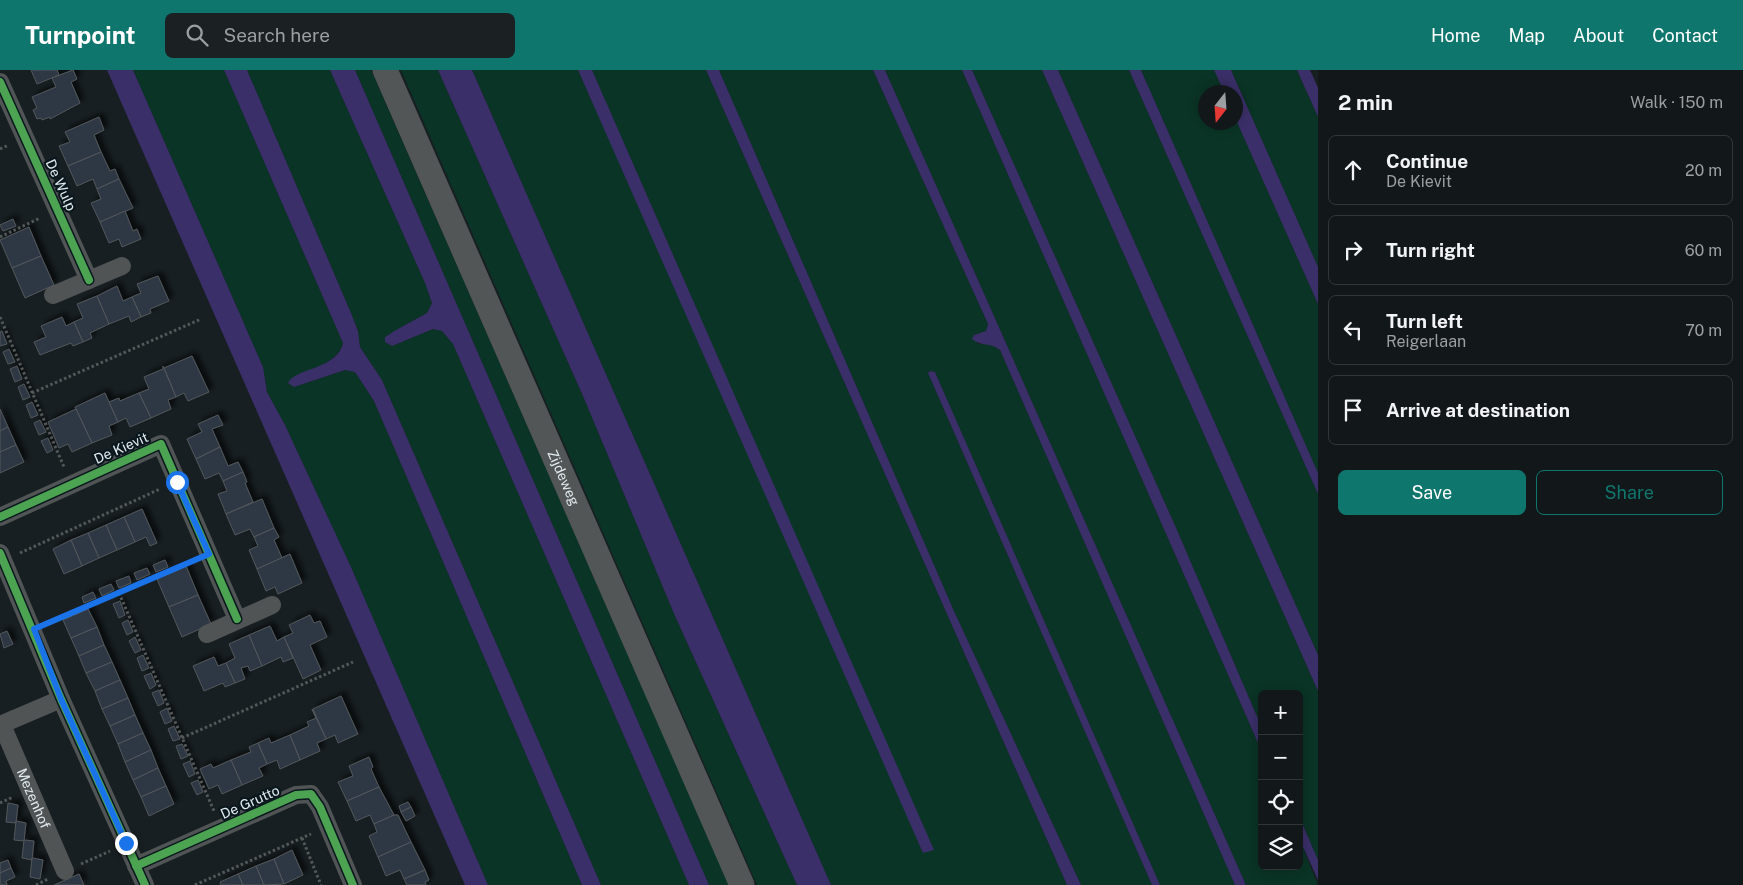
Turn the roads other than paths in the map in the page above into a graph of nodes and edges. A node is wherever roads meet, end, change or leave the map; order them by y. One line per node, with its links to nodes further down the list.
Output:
1 (385, 70): 18 (main road, Zijdeweg)
2 (0, 82): 3 (street, De Wulp)
3 (4, 103): 5 (street, De Wulp)
4 (122, 266): 5 (street)
5 (89, 280): 6 (street)
6 (53, 295)
7 (0, 516): 10 (street, De Kievit)
8 (2, 557): 12 (street)
9 (272, 605): 10 (street)
10 (237, 619): 11 (street)
11 (207, 634)
12 (61, 699): 13 (street, Mezenhof); 14 (street)
13 (1, 725): 15 (street, Mezenhof)
14 (136, 866): 16 (street); 17 (street, De Grutto)
15 (65, 871)
16 (145, 885)
17 (353, 885)
18 (742, 885)

